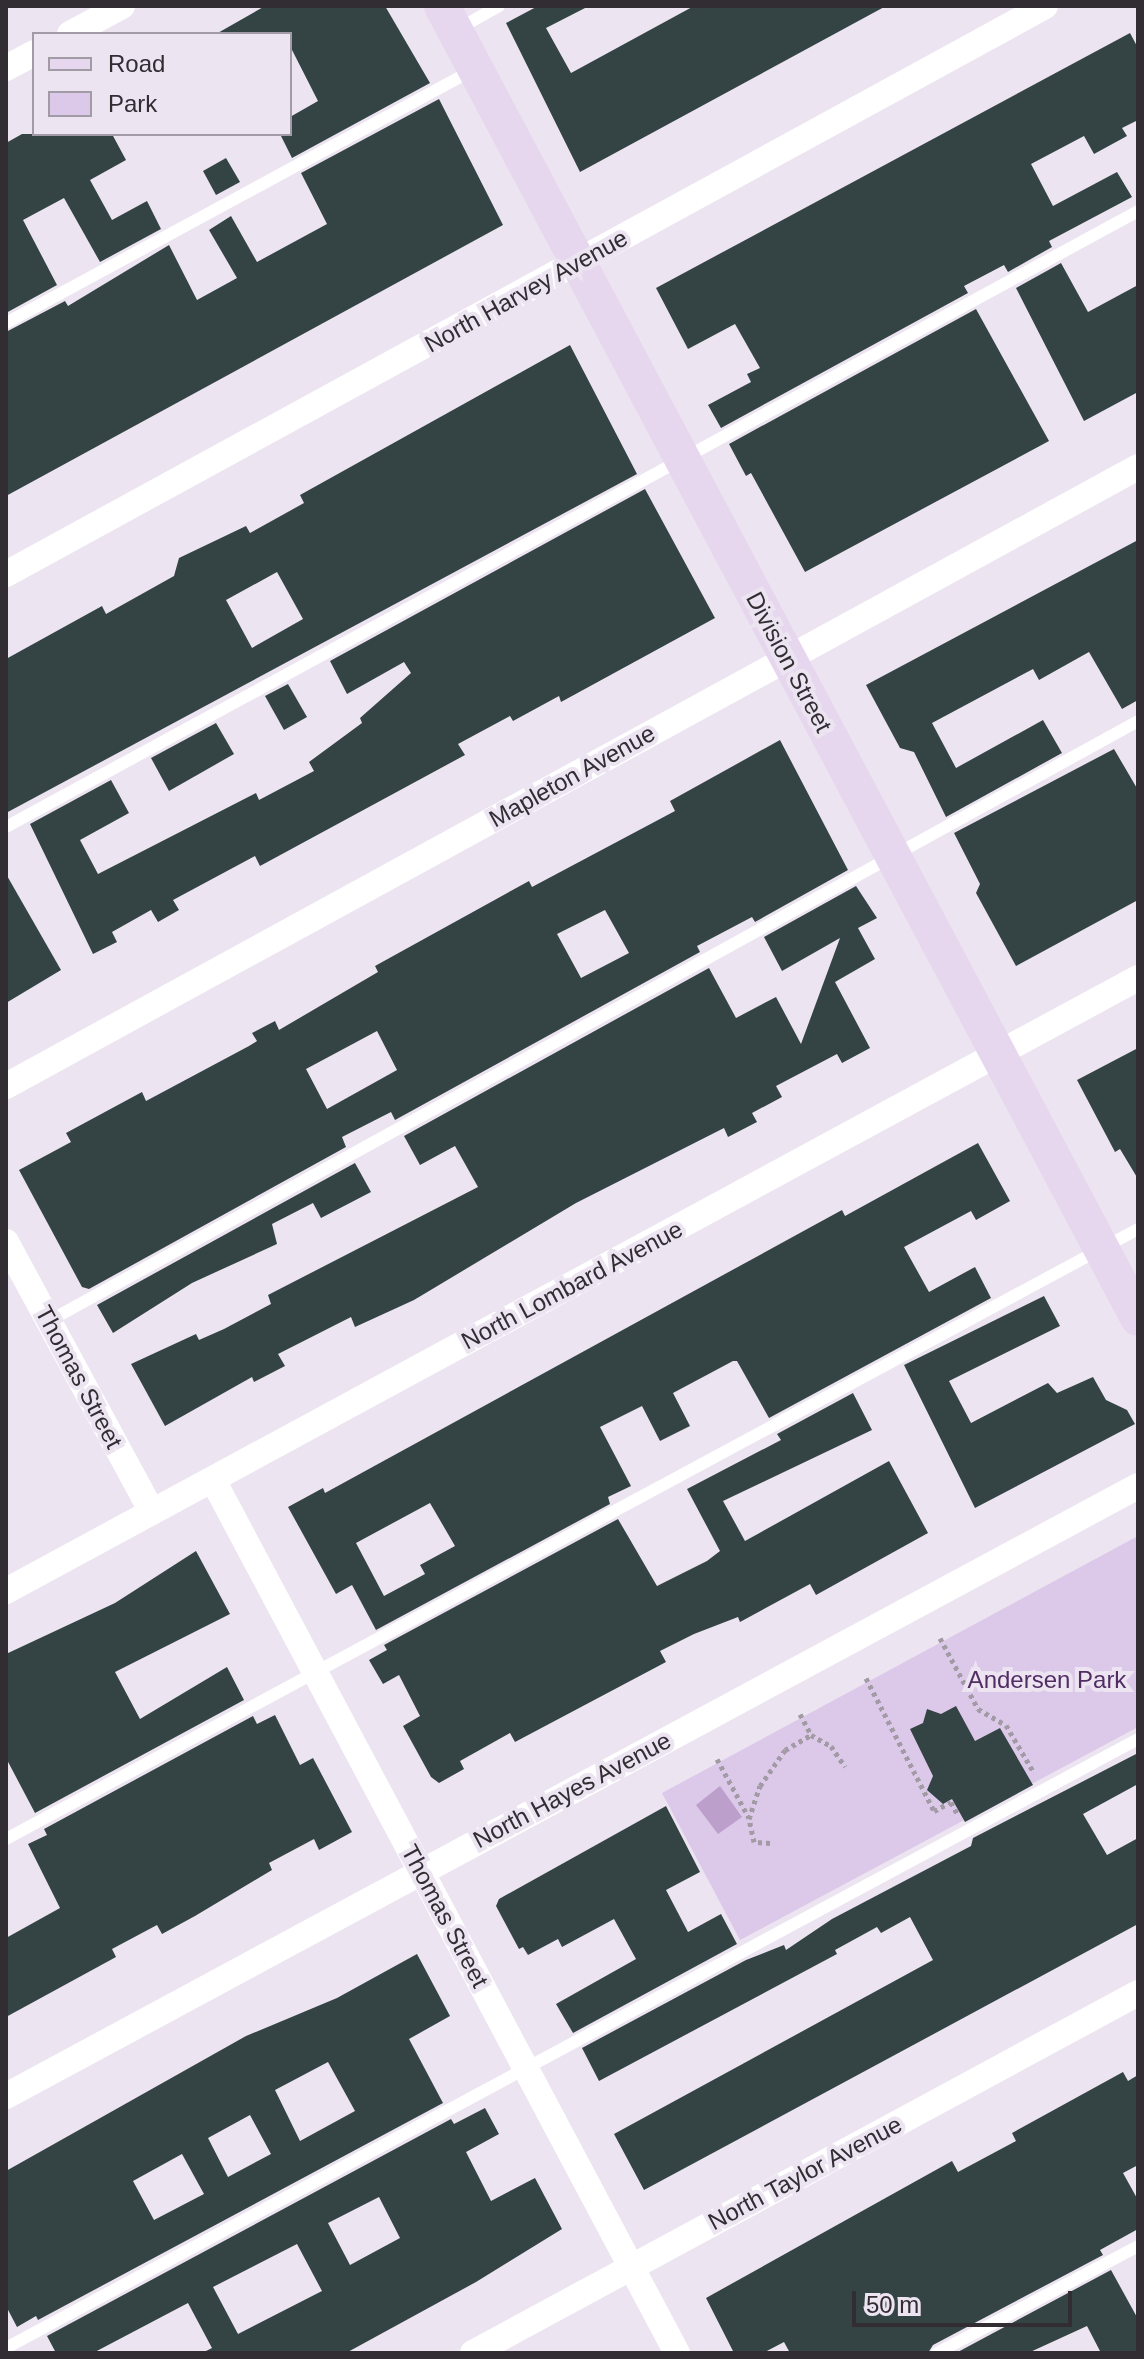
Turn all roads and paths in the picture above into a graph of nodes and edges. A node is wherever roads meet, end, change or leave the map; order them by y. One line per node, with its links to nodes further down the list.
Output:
1 (122, 6): 5 (street)
2 (499, 6): 4 (lane)
3 (1045, 6): 10 (street, North Harvey Avenue)
4 (448, 18): 8 (street, Division Street)
5 (74, 32)
6 (32, 54): 7 (street)
7 (6, 68)
8 (475, 69): 10 (street, Division Street); 11 (lane)
9 (1138, 211): 12 (lane)
10 (576, 263): 12 (street, Division Street); 14 (street, North Harvey Avenue)
11 (6, 323)
12 (681, 460): 15 (street, Division Street); 17 (lane)
13 (1138, 467): 15 (street, Mapleton Avenue)
14 (6, 574)
15 (786, 658): 18 (street, Division Street); 21 (street, Mapleton Avenue)
16 (1138, 721): 18 (lane)
17 (6, 827)
18 (893, 856): 20 (street, Division Street); 26 (lane)
19 (1138, 978): 20 (street, North Lombard Avenue)
20 (998, 1054): 23 (street, Division Street); 27 (street, North Lombard Avenue)
21 (6, 1086)
22 (1138, 1229): 23 (lane)
23 (1101, 1249): 25 (street, Division Street); 32 (lane)
24 (8, 1250): 26 (street, Thomas Street)
25 (1138, 1318)
26 (49, 1321): 29 (street, Thomas Street)
27 (213, 1480): 29 (street, North Lombard Avenue); 32 (street, Thomas Street)
28 (1138, 1486): 44 (street, North Hayes Avenue)
29 (152, 1512): 30 (street, North Lombard Avenue)
30 (6, 1591)
31 (940, 1638): 39 (path)
32 (315, 1672): 42 (lane); 44 (street, Thomas Street)
33 (866, 1678): 41 (path)
34 (800, 1714): 35 (path)
35 (811, 1735): 38 (path); 40 (path)
36 (1138, 1739): 39 (lane)
37 (717, 1759): 40 (path)
38 (845, 1767)
39 (1044, 1791): 46 (lane)
40 (749, 1819): 43 (path)
41 (962, 1823)
42 (6, 1839)
43 (770, 1843)
44 (421, 1871): 46 (street, Thomas Street); 47 (street, North Hayes Avenue)
45 (1138, 1993): 49 (street, North Taylor Avenue)
46 (526, 2069): 49 (street, Thomas Street); 50 (lane)
47 (6, 2096)
48 (1138, 2246): 53 (lane)
49 (632, 2267): 51 (street, North Taylor Avenue); 52 (street, Thomas Street)
50 (6, 2348)
51 (473, 2353)
52 (677, 2353)
53 (937, 2353)

